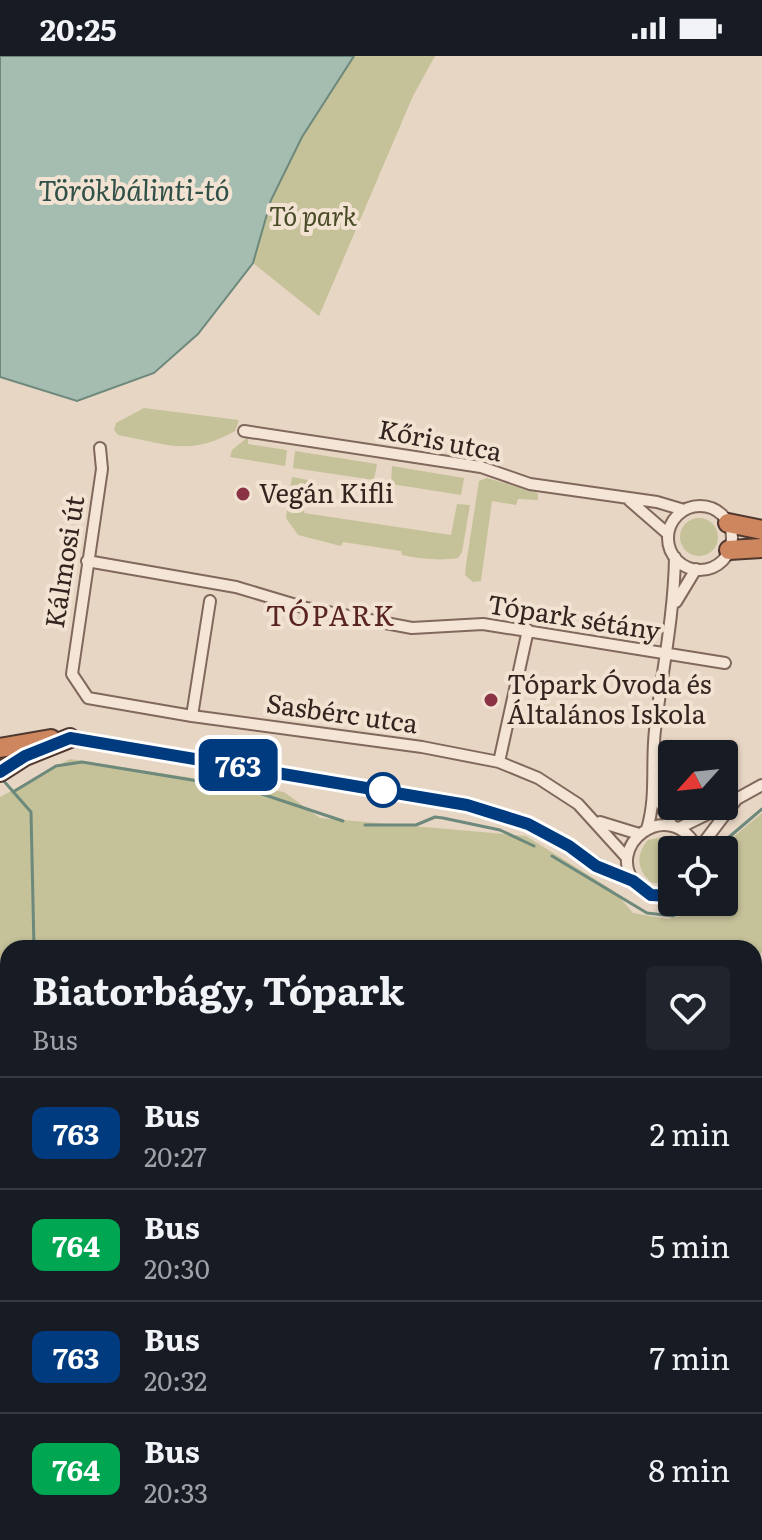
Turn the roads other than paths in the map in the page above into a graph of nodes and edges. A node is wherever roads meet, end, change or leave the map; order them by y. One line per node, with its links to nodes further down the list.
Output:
1 (244, 431): 3 (street, Kőris utca)
2 (100, 448): 11 (street, Kálmosi út)
3 (628, 499): 4 (street, Kőris utca); 7 (street)
4 (684, 510): 5 (street); 7 (street)
5 (728, 523): 6 (highway); 9 (street)
6 (762, 530)
7 (668, 534): 10 (street)
8 (762, 548): 9 (highway)
9 (729, 550): 12 (street)
10 (675, 557): 12 (street); 14 (street)
11 (87, 561): 15 (street, Tópark sétány); 18 (street, Kálmosi út)
12 (696, 569): 14 (street)
13 (210, 601): 19 (street)
14 (674, 607): 16 (street)
15 (528, 630): 16 (street, Tópark sétány); 22 (street)
16 (666, 655): 17 (street, Tópark sétány); 25 (street)
17 (725, 663)
18 (75, 682): 19 (street, Sasbérc utca)
19 (192, 716): 22 (street, Sasbérc utca)
20 (70, 738): 21 (highway); 23 (highway); 35 (street)
21 (0, 748)
22 (499, 762): 27 (street, Sasbérc utca)
23 (2, 770)
24 (762, 785): 26 (street)
25 (655, 791): 30 (street); 31 (street)
26 (738, 799)
27 (595, 819): 31 (street, Sasbérc utca); 34 (street, Sasbérc utca)
28 (692, 820): 30 (street)
29 (721, 820): 33 (street)
30 (676, 827): 31 (street); 32 (street)
31 (643, 831): 34 (street)
32 (685, 836)
33 (709, 836)
34 (627, 858): 35 (street)
35 (633, 881): 36 (street)
36 (658, 895)

